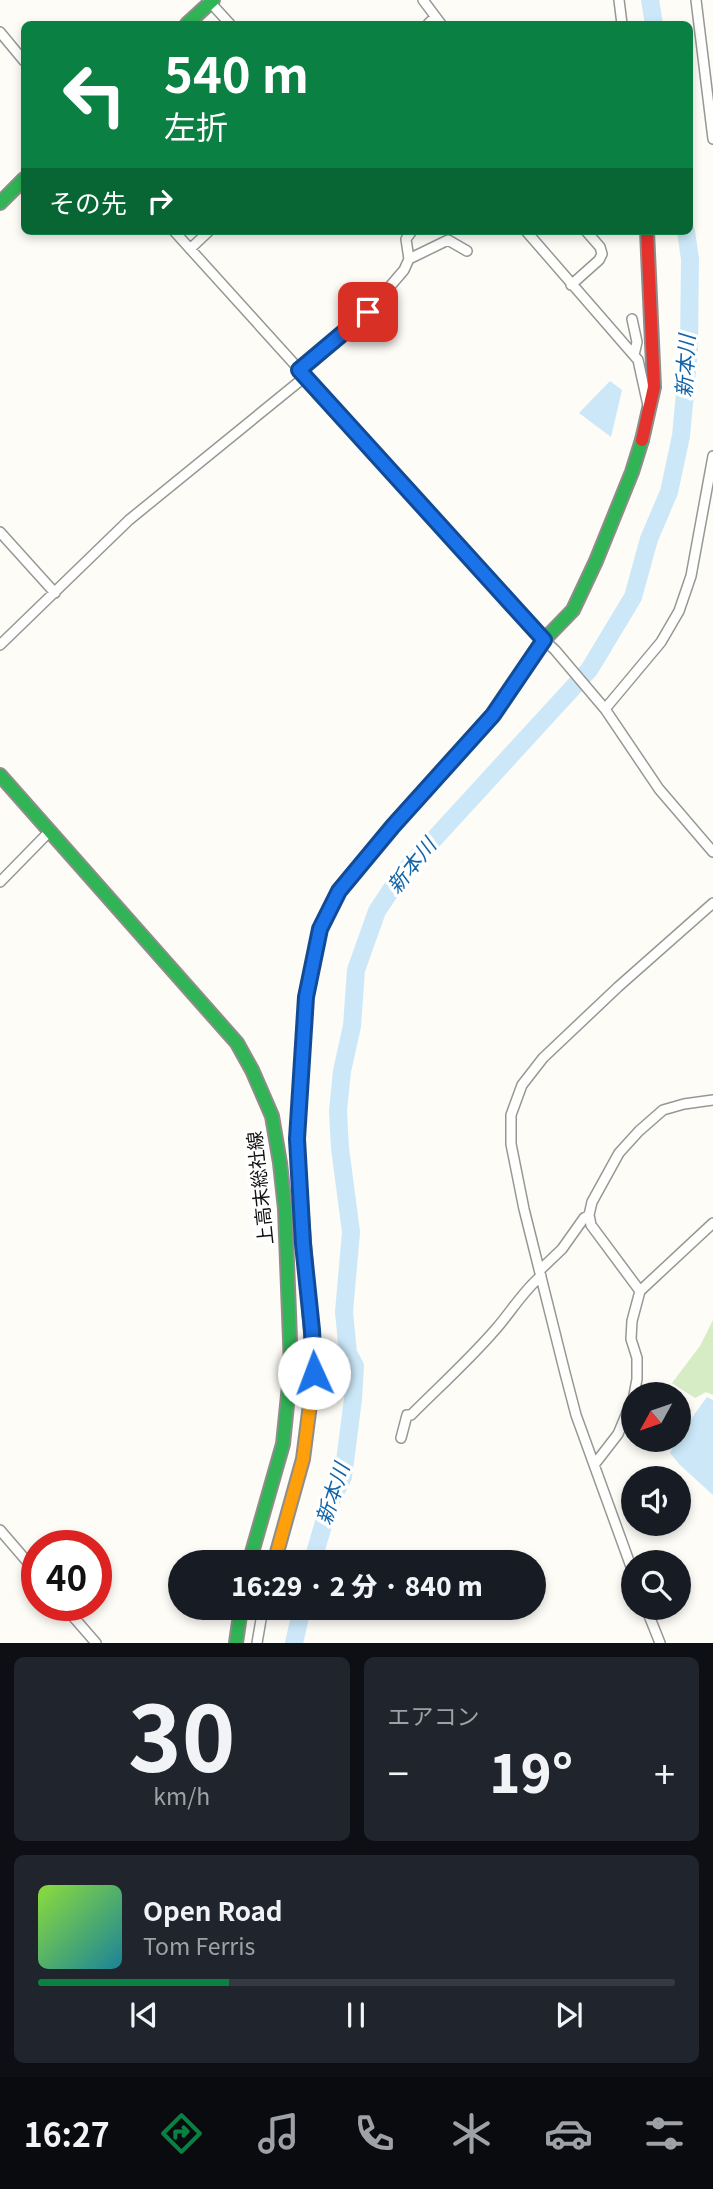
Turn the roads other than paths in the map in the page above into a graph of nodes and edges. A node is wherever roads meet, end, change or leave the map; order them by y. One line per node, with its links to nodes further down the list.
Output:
1 (423, 0): 7 (street)
2 (618, 0): 8 (street)
3 (696, 0): 11 (street)
4 (211, 1): 5 (street); 6 (street)
5 (190, 21)
6 (228, 21)
7 (438, 21)
8 (622, 21)
9 (0, 32): 10 (street)
10 (21, 57)
11 (713, 139)
12 (21, 182): 13 (street)
13 (0, 203)
14 (178, 235): 20 (street)
15 (205, 235): 20 (street)
16 (406, 235): 22 (street)
17 (529, 235): 23 (street)
18 (590, 235): 23 (street)
19 (647, 235): 27 (street)
20 (190, 249): 26 (street)
21 (467, 251): 22 (street)
22 (409, 258): 26 (street)
23 (571, 285): 25 (street)
24 (632, 319): 25 (street)
25 (634, 355): 27 (street)
26 (303, 373): 30 (street); 31 (street)
27 (649, 412): 31 (street)
28 (713, 456): 33 (street)
29 (0, 532): 30 (street)
30 (55, 593): 32 (street)
31 (544, 640): 33 (street); 50 (street)
32 (0, 645)
33 (602, 705): 36 (street)
34 (0, 775): 35 (street, 上高末総社線)
35 (50, 831): 37 (street); 49 (street, 上高末総社線)
36 (713, 852)
37 (0, 882)
38 (713, 903): 42 (street)
39 (713, 1100): 40 (street)
40 (589, 1215): 42 (street); 43 (street)
41 (713, 1223): 43 (street)
42 (540, 1273): 46 (street); 47 (street)
43 (640, 1291): 44 (street)
44 (636, 1382)
45 (621, 1427): 47 (street)
46 (401, 1438)
47 (594, 1465): 51 (street)
48 (0, 1530): 52 (street)
49 (252, 1550)
50 (278, 1550)
51 (625, 1550)
52 (21, 1554)
53 (239, 1620): 58 (street)
54 (261, 1620): 59 (street)
55 (651, 1620): 60 (street)
56 (77, 1621): 57 (street)
57 (96, 1643)
58 (236, 1643)
59 (257, 1643)
60 (660, 1643)

